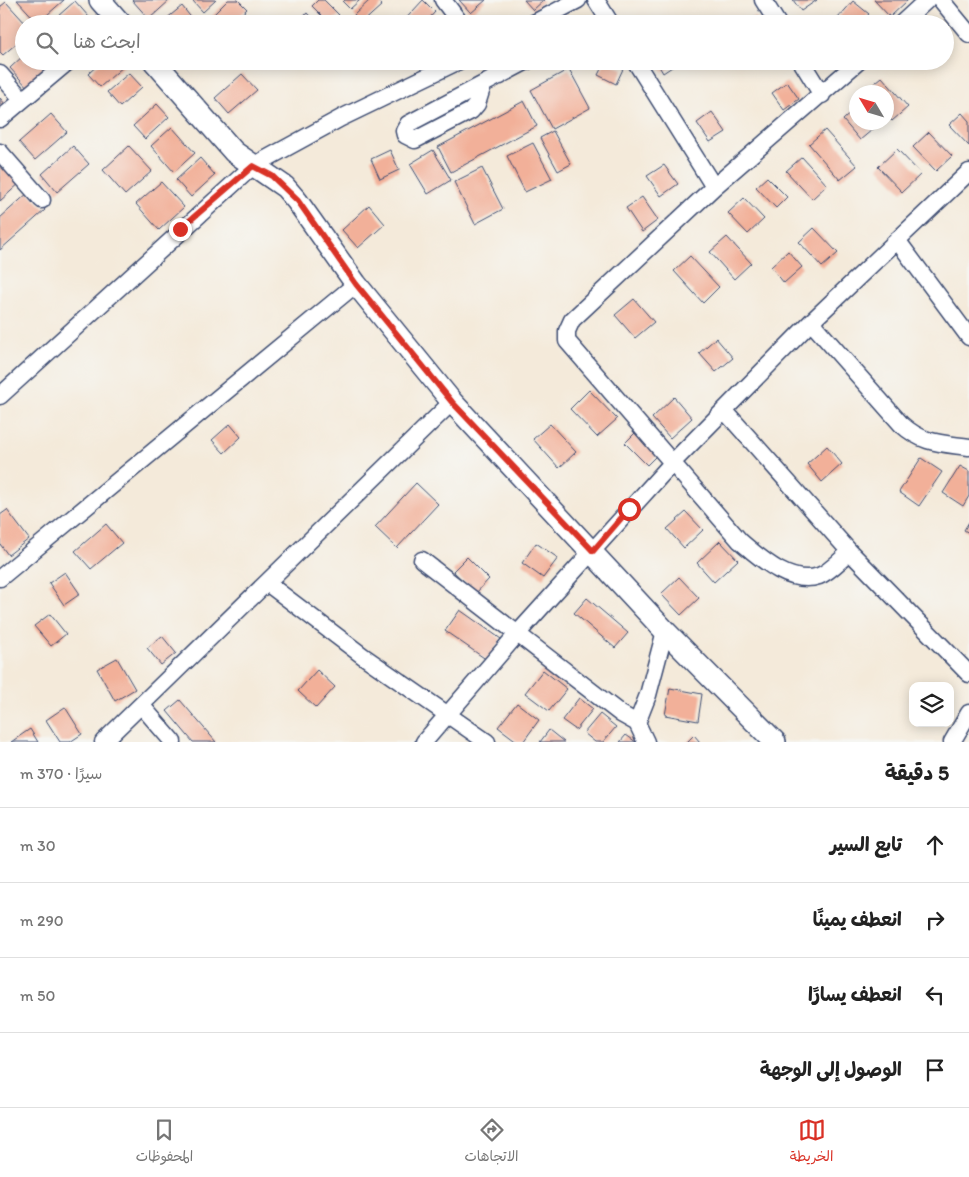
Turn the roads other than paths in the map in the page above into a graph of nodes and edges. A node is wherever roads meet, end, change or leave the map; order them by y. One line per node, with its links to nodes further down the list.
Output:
1 (100, 0): 8 (main road)
2 (442, 0): 9 (street)
3 (578, 0): 10 (street)
4 (596, 0): 11 (street)
5 (763, 0): 12 (street)
6 (928, 0): 13 (street)
7 (941, 0): 14 (street)
8 (112, 15)
9 (454, 15)
10 (549, 15)
11 (602, 15)
12 (772, 15)
13 (911, 15)
14 (953, 15)
15 (954, 16): 16 (street)
16 (969, 34)
17 (58, 70): 29 (street)
18 (162, 70): 32 (main road)
19 (440, 70): 32 (street)
20 (496, 70): 26 (street)
21 (511, 70): 26 (street)
22 (641, 70): 34 (street)
23 (807, 70): 28 (street)
24 (849, 70): 28 (street)
25 (0, 74): 29 (street)
26 (500, 76): 27 (street)
27 (483, 85)
28 (822, 95): 34 (street)
29 (22, 99): 30 (street)
30 (0, 119)
31 (0, 152): 35 (street)
32 (253, 166): 37 (main road); 40 (street)
33 (969, 172): 36 (street)
34 (714, 187): 44 (street)
35 (42, 200)
36 (897, 240): 38 (street); 39 (street)
37 (356, 284): 41 (main road); 48 (street)
38 (811, 322): 42 (street); 43 (street)
39 (969, 337)
40 (0, 396)
41 (452, 402): 45 (main road); 49 (street)
42 (724, 410): 44 (street); 46 (street)
43 (969, 447)
44 (673, 462): 45 (street); 46 (street)
45 (593, 551): 50 (main road); 51 (street)
46 (850, 552): 52 (street)
47 (422, 560): 51 (street)
48 (0, 578)
49 (266, 584): 53 (street); 55 (street)
50 (665, 631): 56 (street); 62 (main road)
51 (518, 633): 55 (street); 56 (street)
52 (969, 674)
53 (141, 705): 57 (street); 58 (street)
54 (969, 713): 63 (street)
55 (448, 716): 59 (street); 60 (street)
56 (637, 723): 61 (street)
57 (103, 742)
58 (173, 742)
59 (424, 742)
60 (487, 742)
61 (646, 742)
62 (775, 742)
63 (952, 742)

